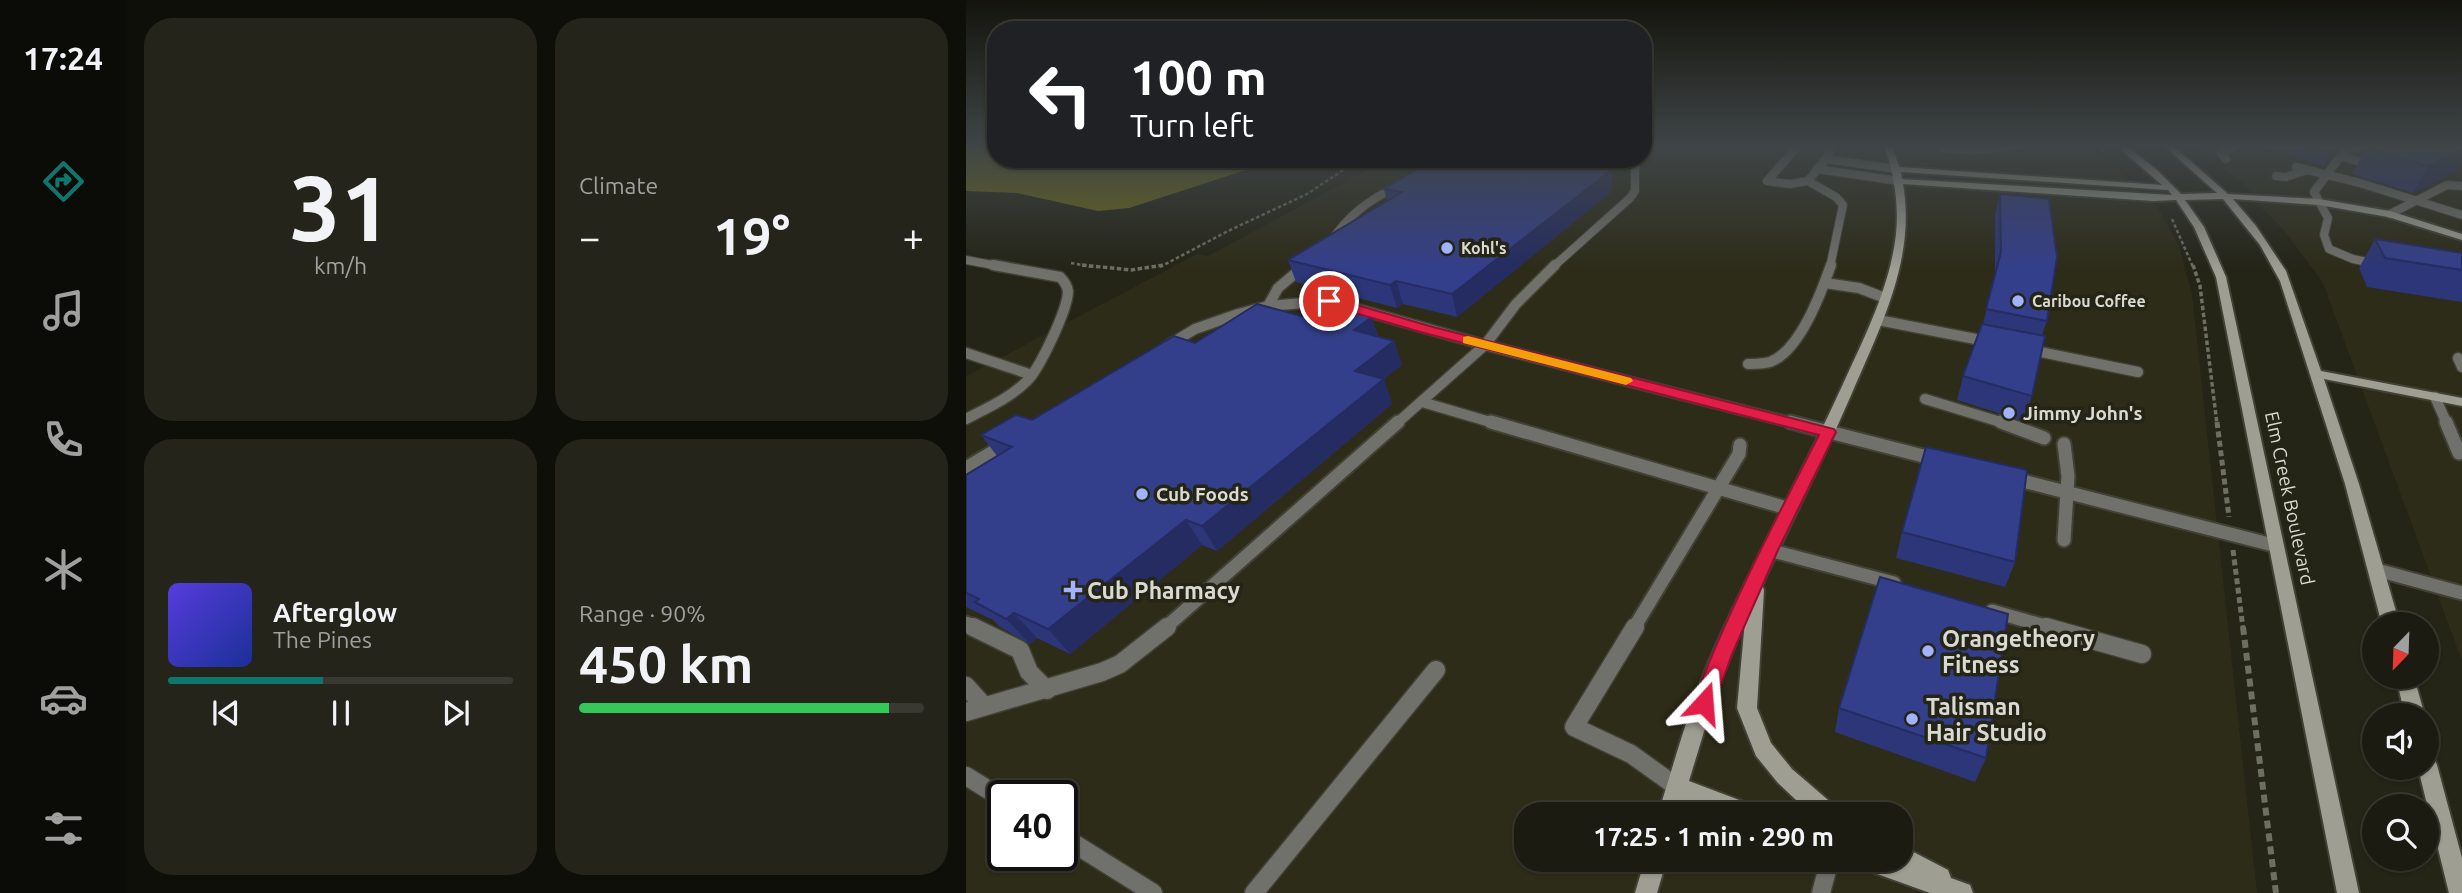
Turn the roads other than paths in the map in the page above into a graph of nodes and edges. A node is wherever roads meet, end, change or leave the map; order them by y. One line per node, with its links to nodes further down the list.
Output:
1 (1395, 187): 19 (lane)
2 (1635, 187): 28 (lane)
3 (1815, 187): 23 (lane)
4 (1898, 187): 24 (street)
5 (2027, 187): 12 (street)
6 (2087, 187): 12 (street)
7 (2167, 187): 12 (street, Elm Creek Boulevard)
8 (2216, 187): 13 (street)
9 (2316, 187): 15 (lane)
10 (2371, 187): 14 (lane)
11 (2436, 188): 14 (lane)
12 (2173, 192): 13 (street); 54 (street, Elm Creek Boulevard)
13 (2224, 196): 15 (street); 34 (street)
14 (2415, 201): 16 (lane); 17 (lane)
15 (2319, 202): 16 (street); 22 (lane)
16 (2390, 214): 18 (street)
17 (2460, 214)
18 (2462, 237)
19 (1324, 253)
20 (966, 260): 35 (lane)
21 (1314, 260): 25 (lane)
22 (2386, 265)
23 (1825, 283): 24 (lane); 32 (lane)
24 (1885, 298): 26 (street)
25 (1268, 306): 28 (lane); 30 (lane)
26 (1878, 320): 27 (lane); 41 (street)
27 (2001, 344)
28 (1485, 345): 38 (lane); 41 (lane)
29 (2014, 346): 33 (lane)
30 (1158, 351)
31 (966, 353): 35 (lane)
32 (1748, 364)
33 (2138, 372)
34 (2317, 374): 36 (street); 56 (street)
35 (1032, 375): 40 (lane)
36 (2435, 397): 39 (street); 46 (lane)
37 (1925, 399): 43 (lane)
38 (1422, 402): 50 (lane); 66 (lane)
39 (2462, 402)
40 (966, 419)
41 (1829, 432): 47 (lane); 52 (street)
42 (1023, 434): 48 (lane)
43 (2044, 438)
44 (2064, 444): 51 (lane)
45 (1740, 445): 50 (lane)
46 (2459, 453)
47 (1946, 461)
48 (966, 468)
49 (2000, 475): 51 (lane)
50 (1718, 488): 52 (lane); 71 (lane)
51 (2067, 492): 53 (lane); 54 (lane)
52 (1790, 509): 55 (street)
53 (2064, 540)
54 (2277, 546): 86 (street, Elm Creek Boulevard)
55 (1769, 550): 57 (street); 58 (lane)
56 (2377, 569): 59 (lane); 61 (street)
57 (1756, 582): 71 (street); 75 (street)
58 (1911, 588)
59 (2462, 593)
60 (1977, 607): 63 (lane)
61 (2388, 612)
62 (966, 624): 66 (lane)
63 (2142, 654)
64 (1436, 670): 82 (lane)
65 (966, 686): 67 (lane)
66 (1046, 690): 67 (lane)
67 (985, 706): 68 (lane)
68 (966, 712)
69 (966, 776): 72 (lane)
70 (2431, 780): 87 (street)
71 (1677, 787): 73 (street); 74 (street)
72 (987, 789)
73 (1673, 802)
74 (1716, 802)
75 (1814, 802)
76 (1078, 846): 81 (lane)
77 (1913, 864): 85 (street)
78 (1652, 872): 83 (street)
79 (1826, 872): 84 (lane)
80 (1903, 872): 85 (street)
81 (1153, 893)
82 (1254, 893)
83 (1646, 893)
84 (1821, 893)
85 (1964, 893)
86 (2348, 893)
87 (2460, 893)

